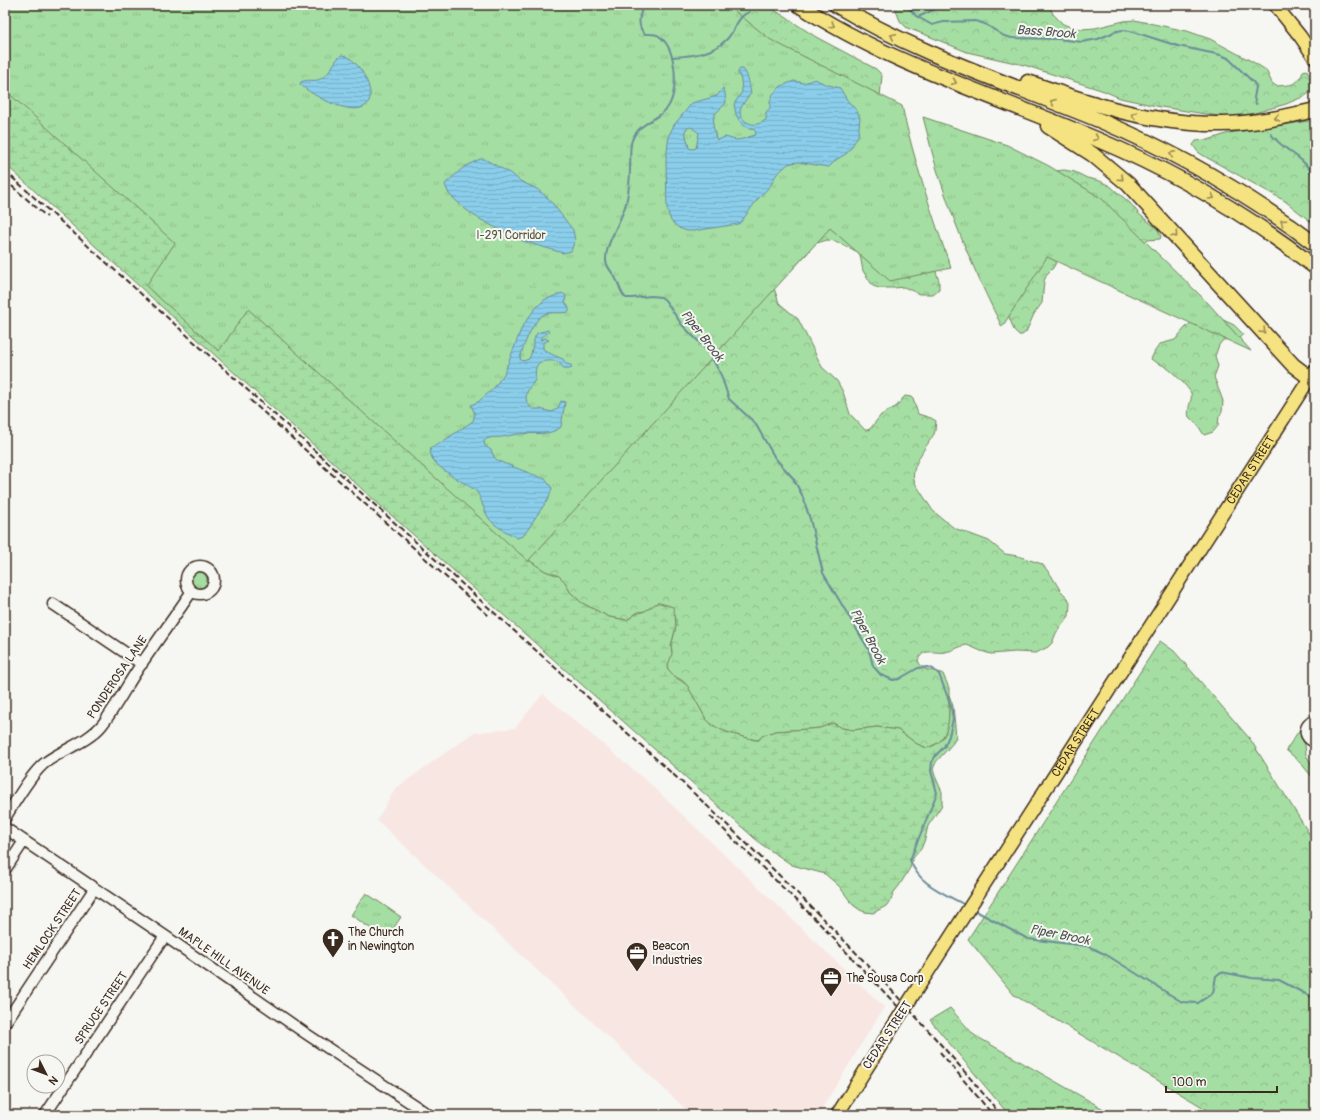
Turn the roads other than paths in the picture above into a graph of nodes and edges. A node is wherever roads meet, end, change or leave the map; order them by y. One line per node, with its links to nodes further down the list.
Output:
1 (799, 5): 7 (highway, one-way to 7)
2 (836, 5): 4 (highway, one-way to 2)
3 (1275, 5): 5 (main road)
4 (940, 56): 6 (highway, one-way to 4); 8 (highway, one-way to 4)
5 (1315, 58)
6 (1315, 110)
7 (1033, 114): 9 (highway, one-way to 9); 10 (highway, one-way to 10)
8 (1315, 244)
9 (1315, 267)
10 (1313, 376): 25 (main road, CEDAR STREET, bridge)
11 (192, 591): 13 (street, PONDEROSA LANE)
12 (53, 604): 13 (street)
13 (142, 664): 16 (street, PONDEROSA LANE)
14 (1315, 720): 15 (street)
15 (1315, 742)
16 (5, 818)
17 (5, 828): 18 (street, MAPLE HILL AVENUE)
18 (24, 841): 19 (street); 20 (street, MAPLE HILL AVENUE)
19 (5, 870)
20 (94, 889): 21 (street, MAPLE HILL AVENUE); 22 (street, HEMLOCK STREET)
21 (165, 936): 23 (street, SPRUCE STREET); 24 (street, MAPLE HILL AVENUE)
22 (5, 1023)
23 (45, 1115)
24 (429, 1115)
25 (837, 1115)

